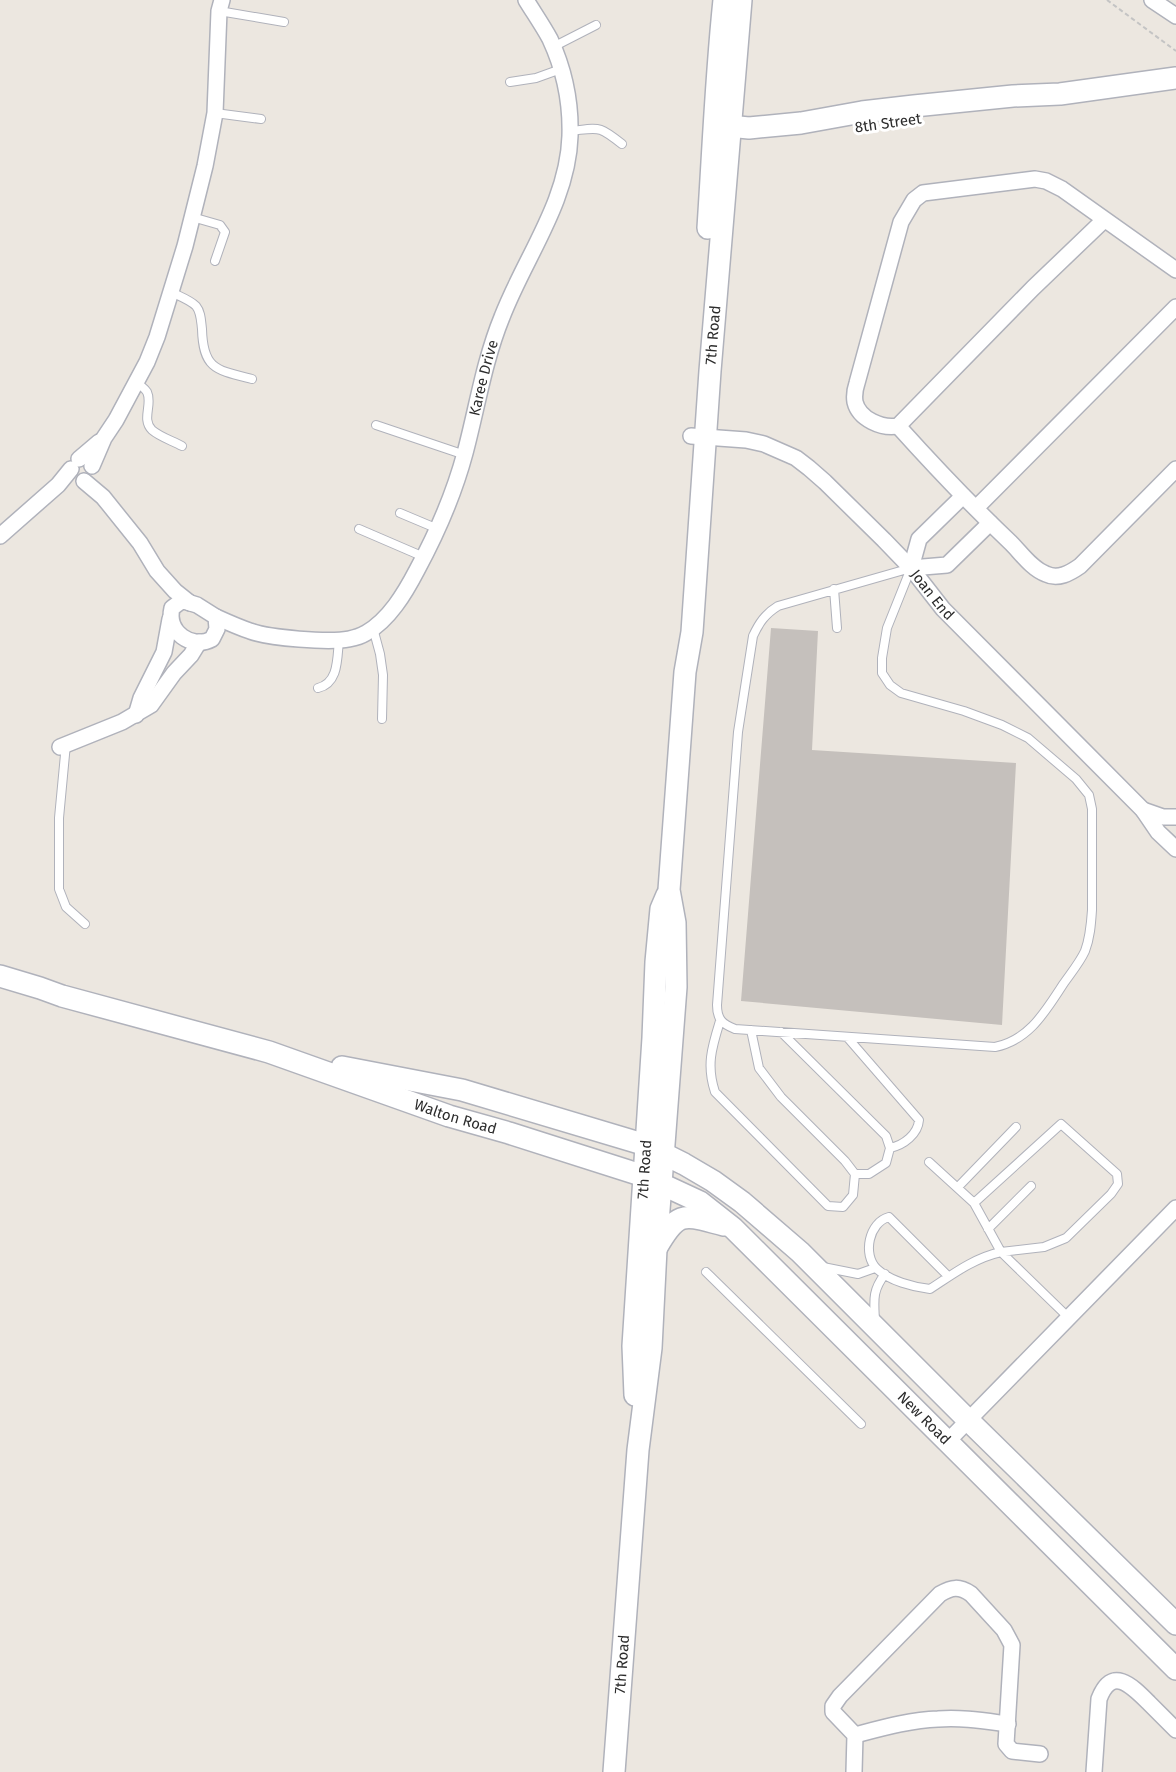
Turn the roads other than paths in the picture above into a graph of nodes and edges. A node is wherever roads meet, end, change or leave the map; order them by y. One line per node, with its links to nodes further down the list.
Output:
1 (526, 0): 9 (street, Karee Drive)
2 (724, 0): 16 (main road, 7th Road)
3 (741, 0): 16 (main road, 7th Road)
4 (1152, 0): 6 (street)
5 (221, 5): 7 (lane); 13 (street)
6 (1176, 16)
7 (284, 22)
8 (596, 26): 9 (lane)
9 (553, 47): 10 (street, Karee Drive)
10 (561, 69): 12 (lane); 15 (street, Karee Drive)
11 (1176, 78): 16 (main road, 8th Street)
12 (510, 82)
13 (215, 113): 14 (lane); 18 (street)
14 (261, 119)
15 (570, 131): 17 (lane); 30 (street, Karee Drive)
16 (722, 135): 28 (main road, 7th Road)
17 (622, 144)
18 (192, 217): 20 (lane); 22 (street)
19 (1104, 220): 21 (street); 27 (street); 27 (street)
20 (215, 261)
21 (1176, 270)
22 (171, 292): 24 (lane); 25 (street)
23 (1176, 307): 34 (street)
24 (252, 379)
25 (136, 383): 29 (lane); 32 (street)
26 (376, 425): 30 (lane)
27 (898, 426): 33 (street)
28 (698, 437): 41 (street, Joan End); 75 (main road, 7th Road)
29 (182, 446)
30 (465, 455): 38 (street, Karee Drive)
31 (1176, 469): 36 (street)
32 (83, 471): 39 (street); 42 (street)
33 (963, 496): 34 (street); 41 (street)
34 (976, 508): 36 (street)
35 (400, 513): 38 (lane)
36 (990, 523): 41 (street)
37 (359, 529): 40 (lane)
38 (438, 529): 40 (street, Karee Drive)
39 (0, 536)
40 (424, 558): 47 (street, Karee Drive)
41 (910, 568): 43 (lane); 59 (street, Joan End); 71 (lane)
42 (157, 571): 44 (street); 45 (street)
43 (834, 589): 48 (lane); 68 (lane)
44 (190, 603): 45 (street); 46 (street)
45 (171, 614): 52 (street); 53 (street)
46 (216, 617): 49 (street, Karee Drive); 50 (street)
47 (373, 628): 51 (street, Karee Drive); 57 (lane)
48 (837, 628)
49 (251, 632): 50 (street, Karee Drive); 51 (street, Karee Drive)
50 (215, 634): 52 (street)
51 (339, 640): 55 (lane)
52 (199, 642): 54 (street)
53 (159, 665): 54 (street); 56 (street)
54 (174, 673): 56 (street)
55 (318, 688)
56 (136, 714): 58 (street)
57 (382, 719)
58 (63, 746): 62 (lane)
59 (1143, 810): 60 (street); 61 (street, Joan End)
60 (1176, 817)
61 (1176, 849)
62 (85, 924)
63 (0, 976): 65 (main road, Walton Road)
64 (0, 987): 65 (main road, Walton Road)
65 (57, 995): 66 (main road, Walton Road)
66 (140, 1014): 67 (lane); 72 (main road, Walton Road)
67 (104, 1016)
68 (720, 1021): 69 (lane); 77 (lane)
69 (751, 1030): 70 (lane); 77 (lane)
70 (781, 1032): 71 (lane); 74 (lane)
71 (847, 1037): 74 (lane)
72 (269, 1052): 75 (main road, Walton Road); 78 (main road, Walton Road)
73 (1016, 1127): 79 (lane)
74 (890, 1148): 77 (lane)
75 (654, 1149): 78 (main road, 7th Road); 87 (main road, New Road)
76 (929, 1161): 79 (lane)
77 (855, 1174)
78 (652, 1180): 83 (main road, New Road); 85 (main road, 7th Road); 97 (main road, 7th Road)
79 (958, 1186): 81 (lane)
80 (1030, 1186): 84 (lane)
81 (974, 1203): 84 (lane); 86 (lane)
82 (1176, 1208): 92 (street)
83 (733, 1228): 85 (main road); 96 (main road, New Road)
84 (988, 1229): 86 (lane)
85 (656, 1249): 97 (main road, 7th Road)
86 (1001, 1252): 91 (lane); 92 (lane)
87 (810, 1262): 88 (lane); 93 (main road, New Road)
88 (875, 1268): 90 (lane); 91 (lane)
89 (706, 1272): 95 (lane)
90 (885, 1274): 91 (lane); 93 (lane)
91 (948, 1276)
92 (1069, 1318): 94 (street)
93 (876, 1328): 94 (main road, New Road)
94 (968, 1420): 96 (street); 98 (main road); 99 (main road, New Road)
95 (861, 1424)
96 (947, 1442): 98 (main road, New Road)
97 (638, 1450): 105 (main road, 7th Road)
98 (1101, 1595): 100 (main road, New Road)
99 (1176, 1624)
100 (1176, 1669)
101 (1008, 1724): 103 (street); 103 (street); 104 (street)
102 (1176, 1730): 107 (street)
103 (855, 1735): 106 (street)
104 (1040, 1754)
105 (615, 1772)
106 (854, 1772)
107 (1094, 1772)

